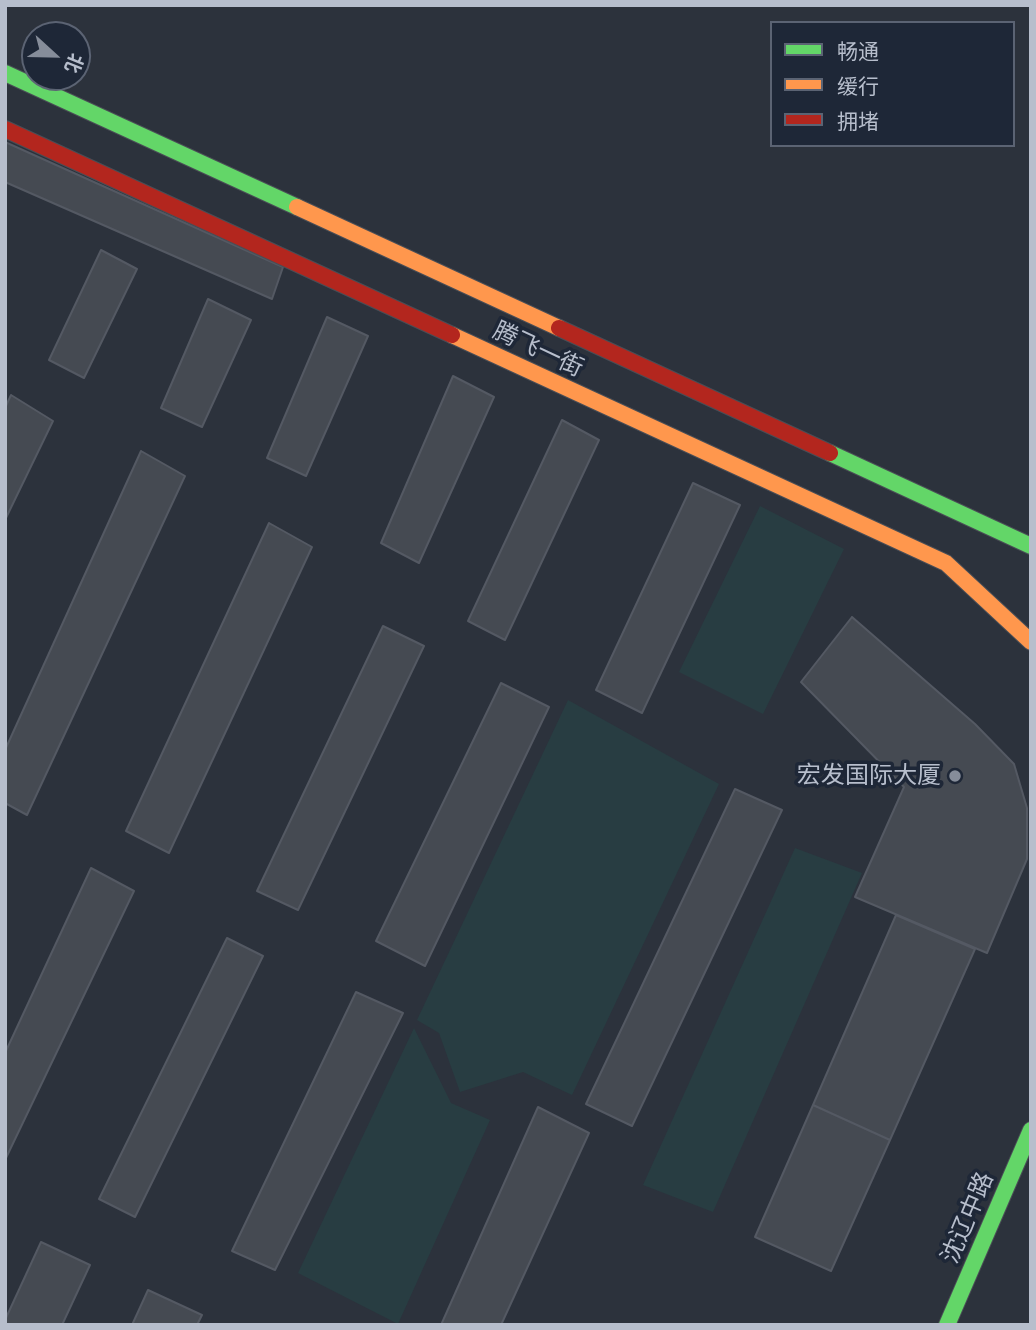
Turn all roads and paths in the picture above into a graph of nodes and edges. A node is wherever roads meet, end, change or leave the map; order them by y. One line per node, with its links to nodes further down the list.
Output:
1 (5, 73): 3 (street, 腾飞一街)
2 (5, 129): 4 (street, 腾飞一街)
3 (1031, 546)
4 (1031, 642)
5 (1031, 1130): 6 (street, 沈辽中路)
6 (947, 1325)

